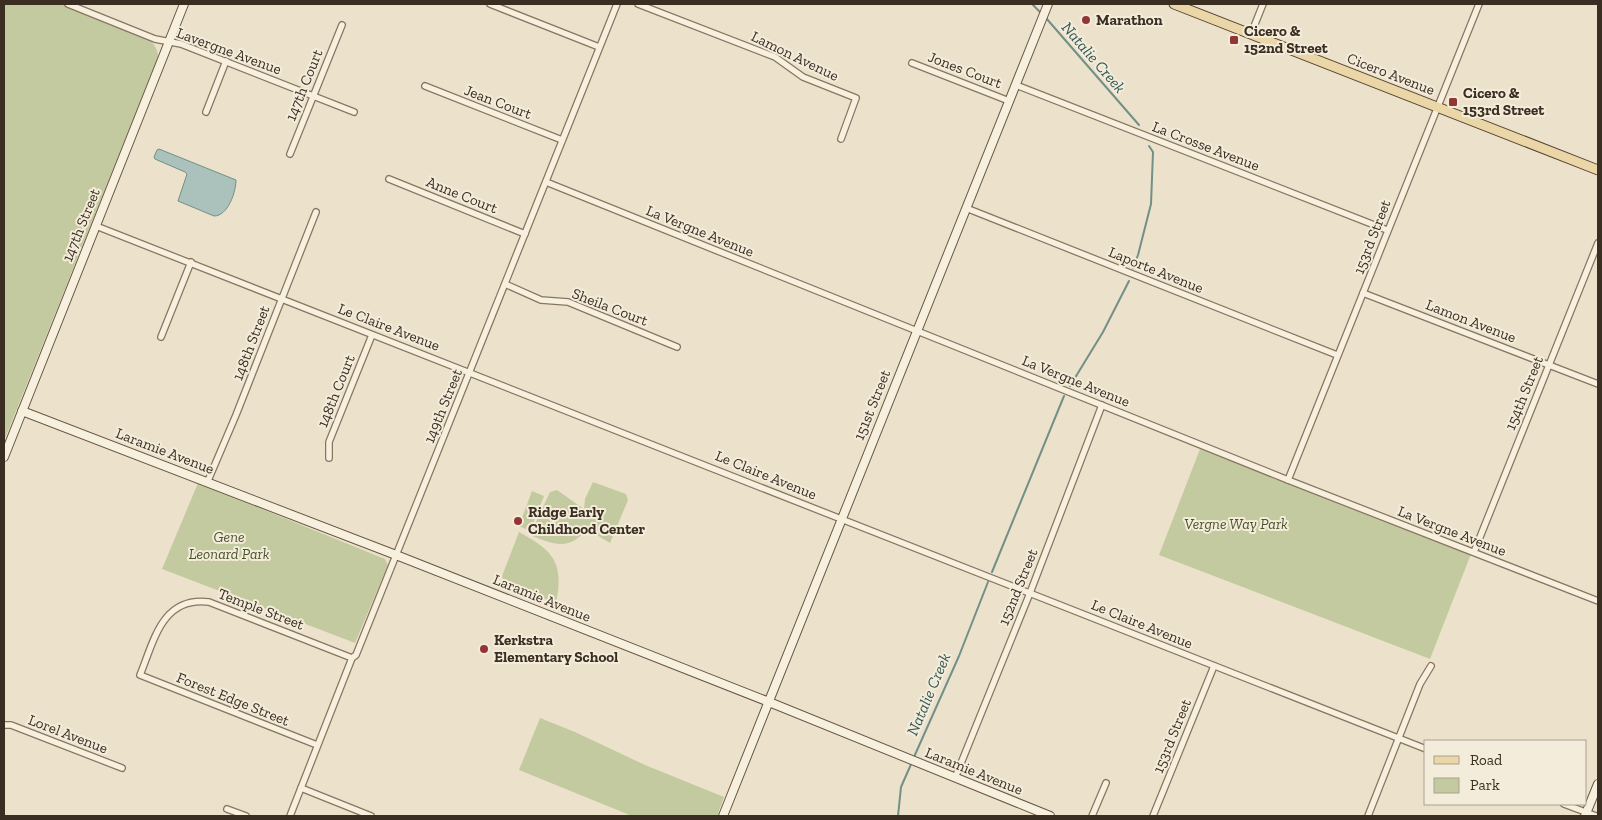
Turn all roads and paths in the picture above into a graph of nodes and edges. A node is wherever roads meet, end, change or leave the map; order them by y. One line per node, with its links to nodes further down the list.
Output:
1 (68, 4): 12 (street, Lavergne Avenue)
2 (184, 4): 12 (street, 147th Street)
3 (490, 4): 13 (street)
4 (617, 4): 13 (street, 149th Street)
5 (638, 4): 23 (street, Lamon Avenue)
6 (1174, 4): 11 (main road, Cicero Avenue)
7 (1263, 4): 11 (street)
8 (1479, 4): 20 (street, 153rd Street)
9 (1046, 7): 16 (street, 151st Street)
10 (342, 25): 18 (street, 147th Court)
11 (1251, 34): 20 (main road, Cicero Avenue)
12 (170, 41): 14 (street, Lavergne Avenue); 31 (street, 147th Street)
13 (599, 47): 24 (street, 149th Street)
14 (226, 61): 18 (street, Lavergne Avenue); 21 (street)
15 (912, 63): 19 (street, Jones Court)
16 (1016, 85): 19 (street, 151st Street); 32 (street, La Crosse Avenue)
17 (425, 86): 24 (street, Jean Court)
18 (313, 96): 22 (street, Lavergne Avenue); 25 (street, 147th Court)
19 (1009, 101): 29 (street, 151st Street)
20 (1438, 107): 26 (main road, Cicero Avenue); 32 (street, 153rd Street)
21 (206, 112)
22 (354, 112)
23 (840, 139)
24 (562, 140): 28 (street, 149th Street)
25 (290, 154)
26 (1598, 170)
27 (389, 179): 33 (street, Anne Court)
28 (546, 182): 33 (street, 149th Street); 39 (street, La Vergne Avenue)
29 (966, 208): 39 (street, 151st Street); 43 (street, Laporte Avenue)
30 (316, 212): 38 (street, 148th Street)
31 (96, 226): 35 (street, Le Claire Avenue); 48 (street, 147th Street)
32 (1387, 230): 37 (street, 153rd Street)
33 (525, 234): 36 (street, 149th Street)
34 (1598, 243): 44 (street, 154th Street)
35 (191, 262): 38 (street, Le Claire Avenue); 41 (street)
36 (505, 284): 42 (street, Sheila Court); 45 (street, 149th Street)
37 (1363, 293): 43 (street, 153rd Street); 44 (street, Lamon Avenue)
38 (281, 298): 40 (street, Le Claire Avenue); 52 (street, 148th Street)
39 (916, 332): 47 (street, La Vergne Avenue); 53 (street, 151st Street)
40 (372, 334): 45 (street, Le Claire Avenue); 50 (street, 148th Court)
41 (161, 337)
42 (677, 347)
43 (1337, 356): 51 (street, 153rd Street)
44 (1549, 365): 46 (street, Lamon Avenue); 54 (street, 154th Street)
45 (470, 372): 53 (street, Le Claire Avenue); 55 (street, 149th Street)
46 (1598, 384)
47 (1102, 405): 51 (street, La Vergne Avenue); 56 (street, 152nd Street)
48 (22, 410): 49 (street, 147th Street); 52 (street, Laramie Avenue)
49 (4, 457)
50 (329, 458)
51 (1288, 480): 54 (street, La Vergne Avenue)
52 (208, 483): 55 (street, Laramie Avenue)
53 (842, 519): 56 (street, Le Claire Avenue); 62 (street, 151st Street)
54 (1474, 552): 57 (street, La Vergne Avenue)
55 (396, 555): 58 (street, 149th Street); 62 (street, Laramie Avenue)
56 (1030, 593): 59 (street, Le Claire Avenue); 68 (street, 152nd Street)
57 (1598, 602)
58 (352, 658): 61 (street, Temple Street); 65 (street, 149th Street)
59 (1214, 666): 64 (street, Le Claire Avenue); 81 (street, 153rd Street)
60 (1431, 666): 64 (street)
61 (140, 675): 65 (street, Forest Edge Street)
62 (768, 702): 68 (street, Laramie Avenue); 78 (street, 151st Street)
63 (4, 725): 67 (street, Lorel Avenue)
64 (1398, 738): 66 (street, Le Claire Avenue); 82 (street)
65 (317, 745): 71 (street, 149th Street)
66 (1424, 748)
67 (122, 768)
68 (955, 778): 79 (street, Laramie Avenue)
69 (1106, 783): 80 (street)
70 (1598, 784): 74 (street)
71 (301, 788): 76 (street, 149th Street); 77 (street)
72 (1566, 805): 74 (street)
73 (227, 810): 75 (street)
74 (1586, 814): 83 (street)
75 (246, 816)
76 (290, 816)
77 (371, 816)
78 (722, 816)
79 (1050, 816)
80 (1092, 816)
81 (1153, 816)
82 (1368, 816)
83 (1596, 816)

